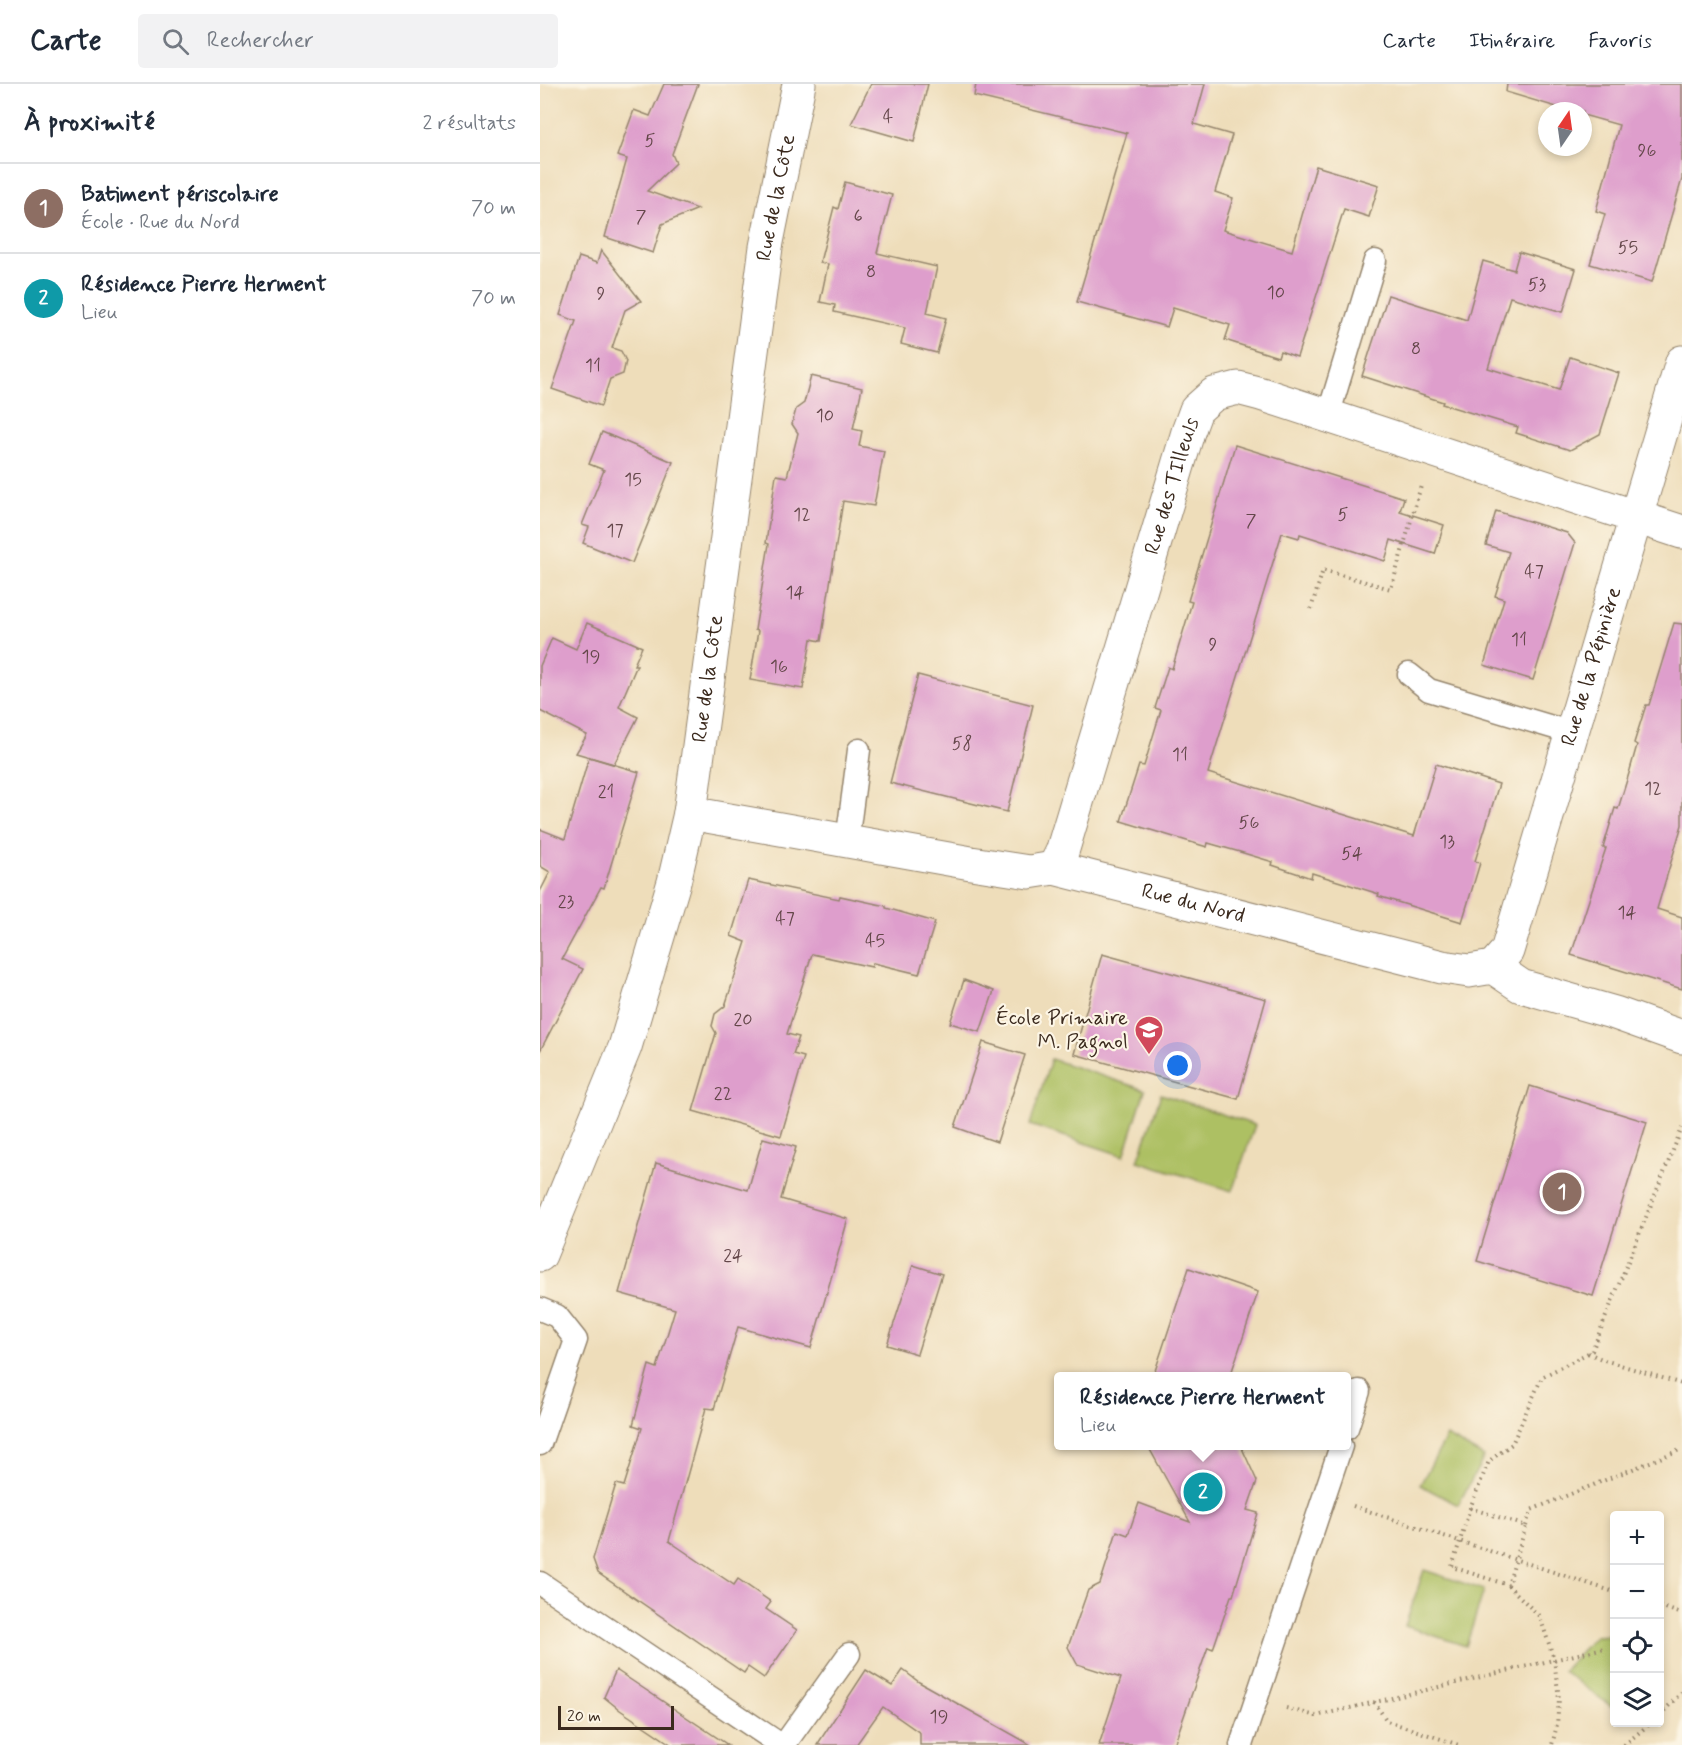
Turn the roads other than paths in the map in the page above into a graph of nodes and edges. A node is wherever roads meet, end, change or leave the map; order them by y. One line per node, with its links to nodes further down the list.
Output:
1 (799, 84): 10 (street, Rue de la Côte)
2 (1374, 261): 4 (lane)
3 (1682, 362): 5 (street, Rue de la Pépinière)
4 (1328, 416): 5 (street, Rue des TIlleuls); 12 (street, Rue des TIlleuls)
5 (1635, 517): 6 (street, Rue des TIlleuls); 8 (street, Rue de la Pépinière)
6 (1682, 532)
7 (1409, 674): 8 (lane)
8 (1572, 733): 13 (street, Rue de la Pépinière)
9 (859, 750): 11 (lane)
10 (690, 813): 11 (street, Rue du Nord); 15 (street, Rue de la Côte)
11 (847, 842): 12 (street, Rue du Nord)
12 (1054, 868): 13 (street, Rue du Nord)
13 (1493, 967): 14 (street)
14 (1682, 1037)
15 (540, 1255)
16 (540, 1309): 19 (lane)
17 (1359, 1391): 18 (lane)
18 (1351, 1416)
19 (540, 1444)
20 (1340, 1450): 24 (lane)
21 (540, 1583): 23 (lane)
22 (849, 1654): 23 (lane)
23 (782, 1745)
24 (1241, 1745)

